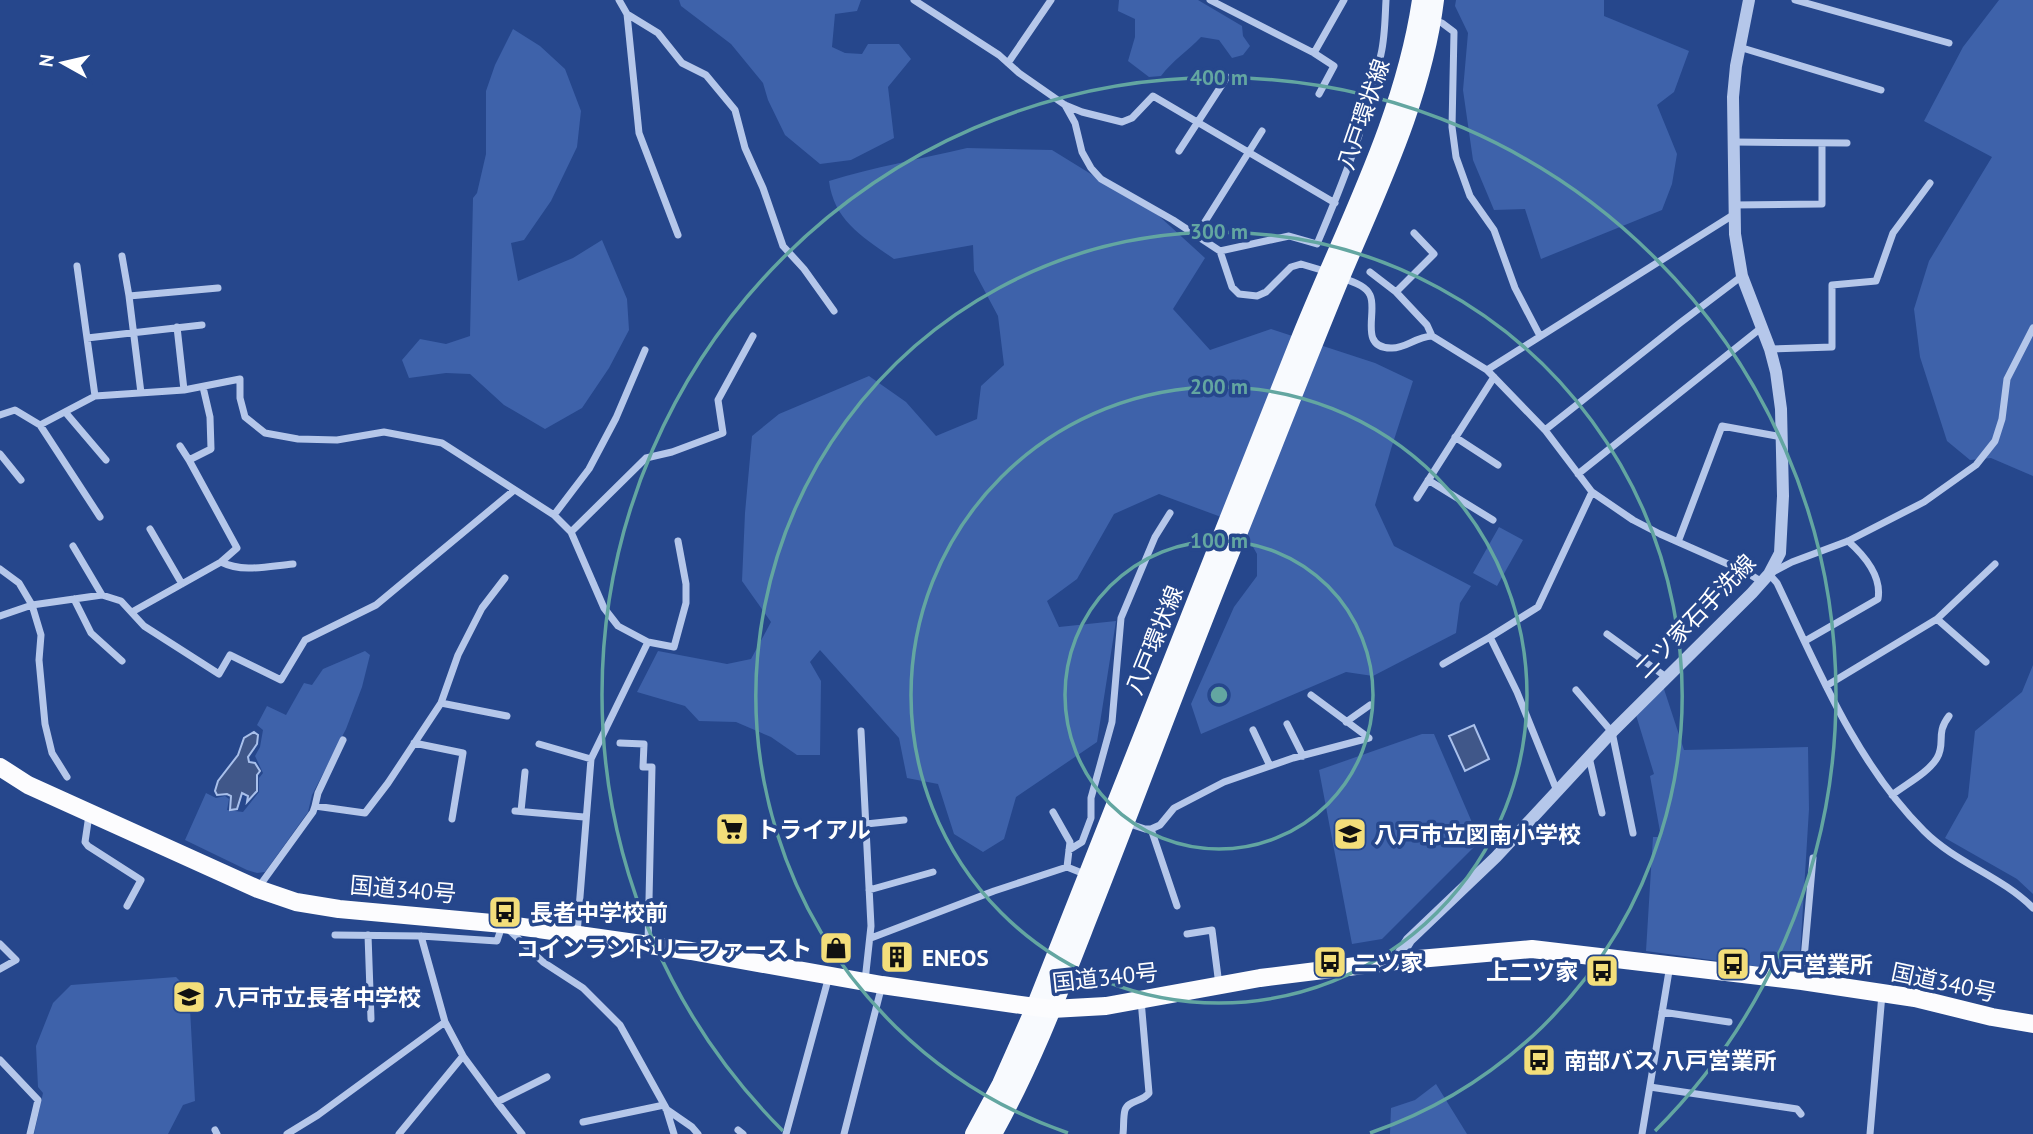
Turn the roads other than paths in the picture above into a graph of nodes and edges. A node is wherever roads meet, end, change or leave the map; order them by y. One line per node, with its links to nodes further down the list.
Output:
1 (619, 0): 11 (street)
2 (914, 0): 16 (street)
3 (1051, 0): 16 (street)
4 (1210, 0): 15 (street)
5 (1345, 0): 15 (street)
6 (1386, 0): 29 (street)
7 (1421, 0): 38 (main road, 八戸環状線)
8 (1435, 0): 12 (main road, 八戸環状線)
9 (1749, 0): 14 (street, 二ツ家石手洗線)
10 (1795, 0): 13 (street)
11 (627, 14): 32 (street); 43 (street)
12 (1433, 20): 38 (main road, 八戸環状線); 51 (street)
13 (1950, 43)
14 (1740, 47): 18 (street); 23 (street, 二ツ家石手洗線)
15 (1314, 53): 19 (street)
16 (1008, 63): 20 (street)
17 (1227, 78): 21 (street)
18 (1881, 90)
19 (1319, 94)
20 (1065, 105): 21 (street); 33 (street)
21 (1197, 123): 26 (street); 27 (street)
22 (1262, 131): 27 (street)
23 (1733, 142): 24 (street); 30 (street, 二ツ家石手洗線)
24 (1822, 143): 25 (street); 30 (street)
25 (1847, 143)
26 (1179, 151)
27 (1248, 153): 29 (street); 33 (street)
28 (1930, 183): 53 (street)
29 (1335, 203): 34 (street)
30 (1733, 210): 39 (street, 二ツ家石手洗線); 51 (street)
31 (1414, 233): 41 (street)
32 (678, 235)
33 (1196, 236): 34 (street)
34 (1220, 251): 38 (street)
35 (122, 256): 42 (street)
36 (77, 266): 52 (street)
37 (1370, 272): 41 (street)
38 (1334, 274): 50 (street); 141 (main road, 八戸環状線)
39 (1742, 276): 46 (street, 二ツ家石手洗線); 64 (street)
40 (218, 288): 42 (street)
41 (1396, 292): 50 (street)
42 (129, 296): 48 (street)
43 (834, 311)
44 (202, 325): 45 (street)
45 (177, 327): 48 (street); 58 (street)
46 (1761, 328): 53 (street, 二ツ家石手洗線); 72 (street)
47 (2033, 328): 85 (street)
48 (134, 331): 52 (street); 59 (street)
49 (752, 336): 83 (street)
50 (1432, 336): 55 (street)
51 (1540, 336): 55 (street)
52 (87, 338): 60 (street)
53 (1770, 349): 66 (street, 二ツ家石手洗線)
54 (645, 350): 79 (street)
55 (1487, 370): 56 (street)
56 (1494, 377): 64 (street); 65 (street)
57 (203, 387): 58 (street); 70 (street); 75 (street)
58 (184, 390): 59 (street)
59 (141, 393): 60 (street)
60 (95, 396): 61 (street)
61 (65, 413): 63 (street); 69 (street)
62 (0, 415): 63 (street)
63 (40, 425): 80 (street)
64 (1545, 430): 72 (street)
65 (1455, 437): 71 (street); 74 (street)
66 (1782, 437): 86 (street); 93 (street, 二ツ家石手洗線)
67 (180, 446): 70 (street)
68 (0, 454): 73 (street)
69 (106, 460)
70 (189, 460): 88 (street)
71 (1498, 465)
72 (1578, 474): 76 (street)
73 (21, 480)
74 (1428, 480): 77 (street); 81 (street)
75 (513, 491): 79 (street); 98 (street)
76 (1592, 492): 86 (street); 102 (street)
77 (1417, 498)
78 (1170, 513): 145 (street)
79 (554, 515): 83 (street)
80 (100, 517)
81 (1493, 520)
82 (150, 529): 94 (street)
83 (571, 532): 104 (street)
84 (678, 541): 104 (street)
85 (1848, 541): 93 (street); 103 (street)
86 (1678, 542): 93 (street)
87 (73, 546): 95 (street)
88 (221, 562): 89 (street); 94 (street)
89 (293, 564)
90 (1994, 564): 100 (street)
91 (0, 569): 97 (street)
92 (505, 578): 112 (street)
93 (1766, 578): 103 (street); 108 (street, 二ツ家石手洗線)
94 (182, 584): 98 (street)
95 (102, 595): 96 (street); 98 (street)
96 (74, 599): 97 (street); 105 (street)
97 (32, 605): 99 (street); 131 (street)
98 (132, 612)
99 (0, 616)
100 (1937, 620): 106 (street); 109 (street)
101 (1607, 634): 108 (street)
102 (1490, 637): 107 (street); 132 (street)
103 (1805, 641): 109 (street)
104 (648, 642): 127 (street)
105 (122, 660)
106 (1986, 662)
107 (1443, 664)
108 (1666, 677): 120 (street, 二ツ家石手洗線)
109 (1826, 686): 133 (street)
110 (1576, 690): 120 (street)
111 (1311, 695): 116 (street)
112 (441, 703): 114 (street); 122 (street)
113 (1370, 705): 116 (street)
114 (507, 716)
115 (1949, 716): 133 (street)
116 (1346, 722): 125 (street)
117 (1287, 724): 125 (street)
118 (1253, 730): 129 (street)
119 (860, 731): 142 (street)
120 (1612, 732): 126 (street, 二ツ家石手洗線); 144 (street)
121 (343, 740): 134 (street)
122 (414, 743): 134 (street); 139 (street)
123 (620, 743): 163 (street)
124 (539, 744): 127 (street)
125 (1303, 756): 129 (street)
126 (1589, 757): 132 (street, 二ツ家石手洗線); 137 (street)
127 (591, 759): 138 (street)
128 (0, 766): 136 (highway, 国道340号)
129 (1270, 766): 143 (street)
130 (525, 772): 138 (street)
131 (67, 777)
132 (1557, 792): 164 (street, 二ツ家石手洗線)
133 (1892, 795): 154 (street)
134 (315, 806): 150 (street)
135 (1052, 812): 145 (street)
136 (90, 813): 150 (highway, 国道340号); 152 (street)
137 (1602, 813)
138 (584, 817): 156 (street)
139 (452, 819)
140 (904, 820): 142 (street)
141 (1118, 820): 143 (street); 149 (main road, 八戸環状線); 173 (main road, 八戸環状線)
142 (866, 824): 151 (street)
143 (1151, 829): 153 (street)
144 (1633, 833)
145 (1069, 850): 147 (street)
146 (1813, 858): 168 (street)
147 (1067, 867): 149 (street); 161 (street)
148 (933, 872): 151 (street)
149 (1087, 875): 173 (main road, 八戸環状線)
150 (258, 889): 155 (highway, 国道340号)
151 (869, 890): 161 (street)
152 (127, 906)
153 (1177, 906)
154 (2033, 908)
155 (503, 924): 156 (highway, 国道340号); 160 (street); 184 (street)
156 (576, 934): 163 (highway, 国道340号)
157 (1187, 934): 170 (street)
158 (335, 935): 159 (street)
159 (368, 935): 160 (street); 175 (street)
160 (421, 936): 176 (street)
161 (871, 938): 169 (street)
162 (0, 944): 166 (street)
163 (648, 944): 167 (highway, 国道340号)
164 (1396, 961): 165 (highway, 国道340号); 170 (highway, 国道340号)
165 (1670, 965): 168 (highway, 国道340号); 174 (street)
166 (0, 969)
167 (829, 976): 169 (highway, 国道340号); 193 (street)
168 (1802, 981): 171 (highway, 国道340号)
169 (873, 983): 173 (highway, 国道340号); 194 (street)
170 (1220, 986): 172 (highway, 国道340号)
171 (1882, 993): 178 (highway, 国道340号); 199 (street)
172 (1141, 1000): 173 (highway, 国道340号); 197 (street)
173 (1044, 1008): 195 (main road, 八戸環状線); 196 (main road, 八戸環状線)
174 (1662, 1012): 177 (street); 182 (street)
175 (371, 1019)
176 (445, 1022): 179 (street); 188 (street)
177 (1729, 1022)
178 (2033, 1024)
179 (463, 1056): 183 (street); 189 (street)
180 (0, 1060): 187 (street)
181 (547, 1077): 183 (street)
182 (1650, 1087): 185 (street); 198 (street)
183 (498, 1102): 190 (street)
184 (665, 1107): 186 (street); 191 (street); 192 (street)
185 (1801, 1114)
186 (583, 1122)
187 (30, 1134)
188 (287, 1134)
189 (399, 1134)
190 (522, 1134)
191 (674, 1134)
192 (698, 1134)
193 (786, 1134)
194 (844, 1134)
195 (974, 1134)
196 (993, 1134)
197 (1123, 1134)
198 (1642, 1134)
199 (1870, 1134)

